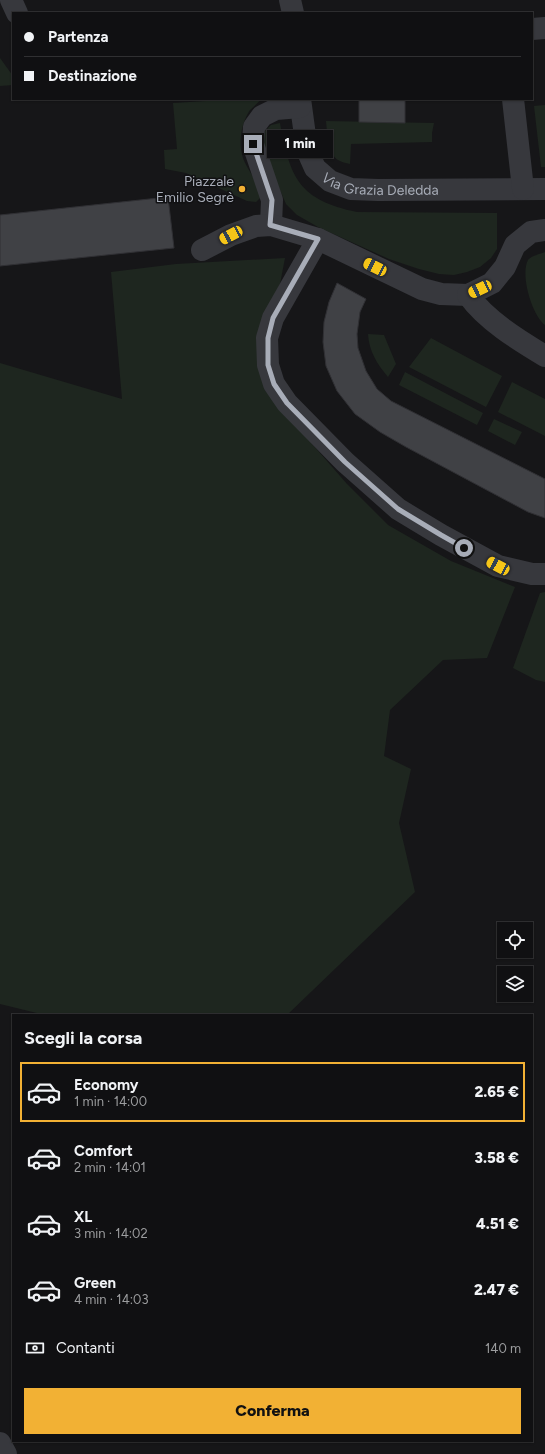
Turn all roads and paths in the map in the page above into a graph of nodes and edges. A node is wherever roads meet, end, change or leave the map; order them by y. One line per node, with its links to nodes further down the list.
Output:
1 (11, 0): 3 (street)
2 (290, 0): 4 (street)
3 (17, 12)
4 (293, 12)
5 (545, 28): 6 (street)
6 (533, 29)
7 (512, 100): 9 (street)
8 (300, 103): 9 (street, Via Grazia Deledda); 11 (street)
9 (522, 189): 10 (street, Via Grazia Deledda)
10 (545, 189)
11 (270, 225): 13 (street); 14 (street)
12 (545, 230): 15 (street)
13 (318, 239): 15 (street); 17 (street)
14 (202, 250)
15 (468, 295): 16 (street)
16 (545, 356)
17 (545, 574)
18 (0, 1443): 19 (street)
19 (6, 1454)

